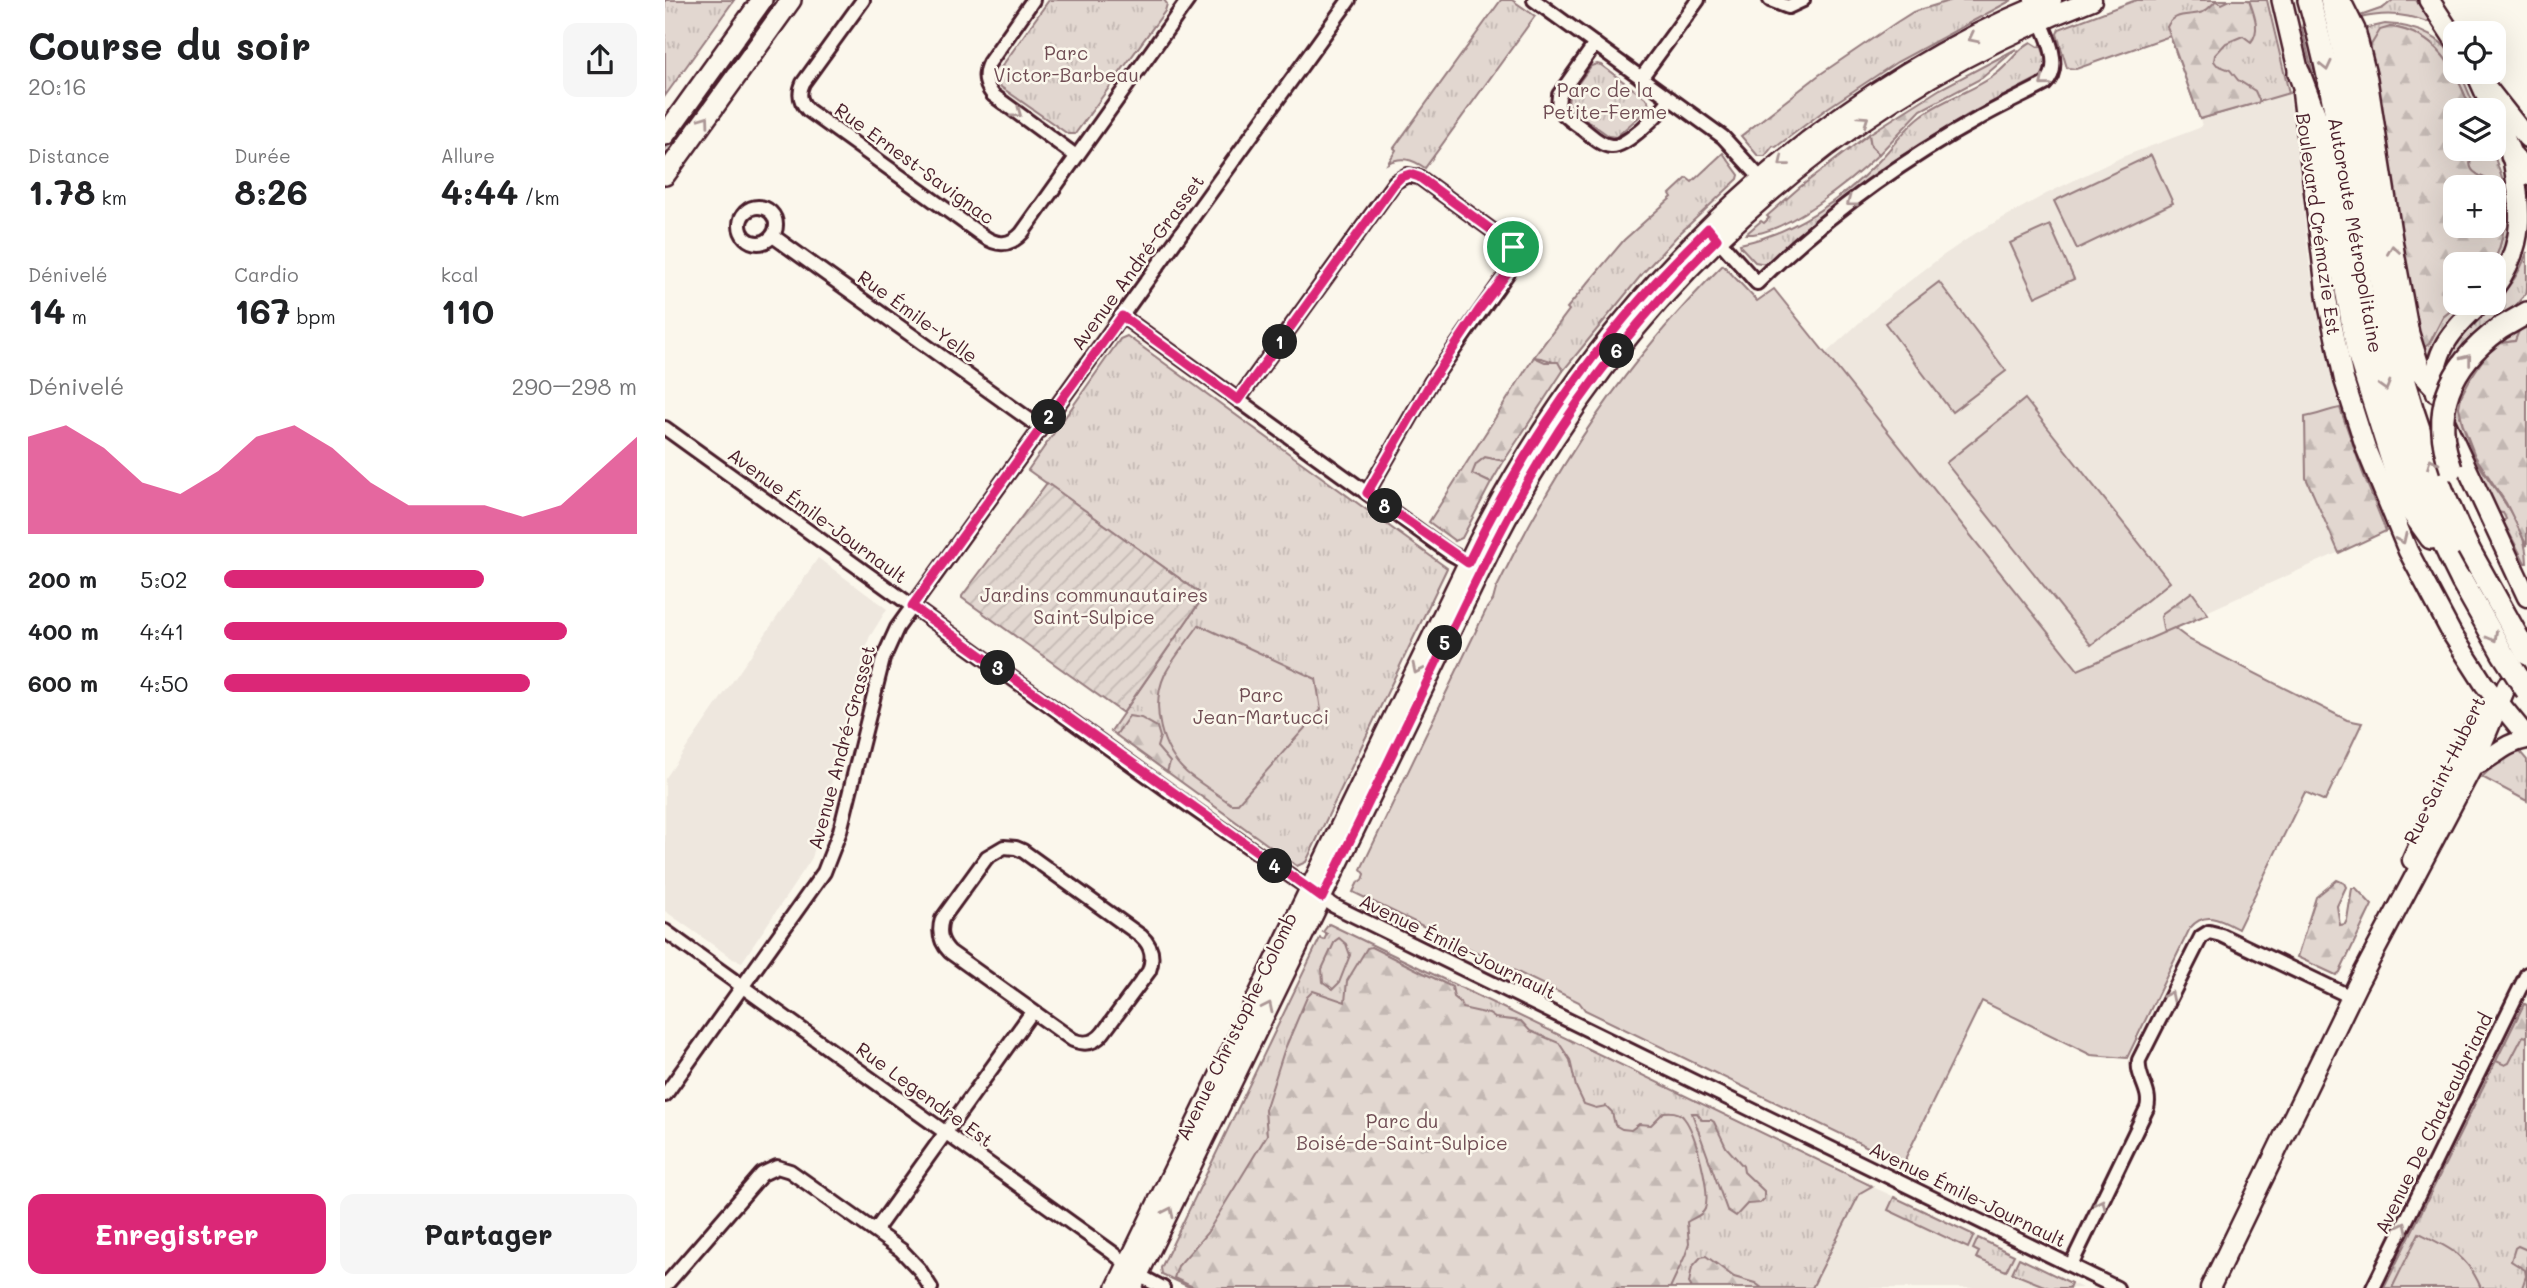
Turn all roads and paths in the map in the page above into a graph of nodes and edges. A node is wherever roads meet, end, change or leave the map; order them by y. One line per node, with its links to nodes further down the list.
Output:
1 (762, 0): 23 (main road)
2 (791, 0): 29 (main road, one-way to 2)
3 (863, 0): 26 (street, Rue Ernest-Savignac)
4 (1033, 0): 26 (street, one-way to 26)
5 (1188, 0): 26 (street, Rue Ernest-Savignac)
6 (1349, 0): 36 (street, Avenue André-Grasset)
7 (1534, 0): 18 (street)
8 (1698, 0): 20 (street)
9 (1770, 0): 10 (street)
10 (1803, 0)
11 (2052, 0): 17 (main road, Avenue Christophe-Colomb)
12 (2092, 0): 17 (main road, Avenue Christophe-Colomb)
13 (2282, 0): 19 (main road, Boulevard Crémazie Est)
14 (2309, 0): 45 (highway, Autoroute Métropolitaine, one-way to 45)
15 (2331, 0): 42 (highway, Autoroute Métropolitaine, one-way to 15)
16 (2339, 0): 37 (highway, one-way to 16)
17 (2035, 10): 30 (main road, Avenue Christophe-Colomb); 31 (street, one-way to 31)
18 (1595, 44): 20 (street); 22 (street)
19 (2299, 72): 45 (highway); 50 (main road, Boulevard Crémazie Est, one-way to 50)
20 (1641, 78): 22 (street)
21 (2486, 84): 24 (main road)
22 (1670, 99): 30 (street)
23 (665, 135)
24 (2527, 138)
25 (2506, 142): 27 (main road)
26 (1076, 156)
27 (2512, 156): 28 (highway); 33 (main road)
28 (2527, 174)
29 (665, 175)
30 (1766, 185): 31 (main road, Avenue Christophe-Colomb)
31 (1713, 234): 43 (main road, Avenue Christophe-Colomb)
32 (773, 236): 40 (street, Rue Émile-Yelle)
33 (2506, 273)
34 (2526, 311): 42 (highway, one-way to 34, bridge)
35 (2468, 315): 37 (main road)
36 (1122, 316): 38 (street); 40 (street, Avenue André-Grasset)
37 (2435, 386): 44 (main road)
38 (1238, 400): 41 (street); 41 (street)
39 (665, 428): 47 (street, Avenue Émile-Journault)
40 (1041, 428): 47 (street, Avenue André-Grasset)
41 (1367, 493): 43 (street)
42 (2468, 548): 48 (highway, Autoroute Métropolitaine, bridge)
43 (1475, 566): 53 (main road, Avenue Christophe-Colomb)
44 (2522, 575): 46 (main road)
45 (2462, 581): 49 (highway, Autoroute Métropolitaine, one-way to 49, bridge)
46 (2527, 597)
47 (912, 606): 53 (street, Avenue Émile-Journault); 56 (street, Avenue André-Grasset)
48 (2527, 654)
49 (2527, 691)
50 (2498, 701): 51 (main road, Boulevard Crémazie Est); 52 (main road, Rue Saint-Hubert); 57 (main road, Rue Saint-Hubert)
51 (2527, 738): 52 (main road)
52 (2473, 766): 57 (main road, Rue Saint-Hubert)
53 (1315, 894): 62 (street, Avenue Émile-Journault); 63 (main road, Avenue Christophe-Colomb)
54 (665, 930): 56 (street, Rue Legendre Est)
55 (2527, 974): 70 (street, Avenue De Chateaubriand, one-way to 55)
56 (744, 987): 59 (street, Avenue André-Grasset); 60 (street, Rue Legendre Est)
57 (2354, 991): 62 (street, one-way to 57); 69 (main road, Rue Saint-Hubert)
58 (1033, 1012): 58 (street); 60 (street)
59 (665, 1095)
60 (946, 1132): 61 (street); 63 (street, Rue Legendre Est)
61 (875, 1231): 64 (street); 65 (street)
62 (2071, 1265): 68 (street, Avenue Émile-Journault)
63 (1133, 1275): 66 (main road, Avenue Christophe-Colomb); 67 (street, Rue Legendre Est)
64 (665, 1286)
65 (930, 1288)
66 (1116, 1288)
67 (1163, 1288)
68 (2117, 1288)
69 (2210, 1288)
70 (2372, 1288)

